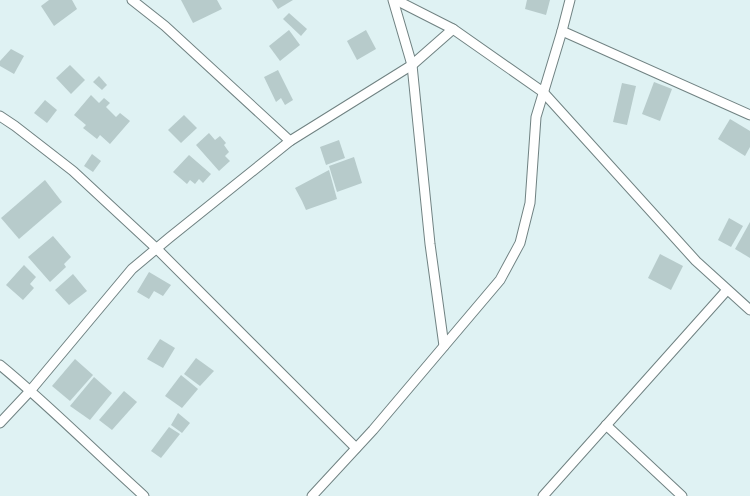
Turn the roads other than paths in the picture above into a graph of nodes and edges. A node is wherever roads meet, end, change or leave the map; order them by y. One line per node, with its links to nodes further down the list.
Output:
1 (132, 0): 11 (street)
2 (393, 0): 7 (street)
3 (396, 0): 5 (street)
4 (570, 0): 6 (street)
5 (453, 29): 7 (street); 8 (street)
6 (562, 32): 8 (street); 9 (street)
7 (412, 65): 11 (street); 15 (street)
8 (543, 92): 13 (street); 15 (street)
9 (750, 115)
10 (0, 116): 12 (street)
11 (290, 142): 12 (street)
12 (157, 248): 17 (street); 20 (street)
13 (728, 290): 14 (street); 19 (street)
14 (750, 310)
15 (444, 346): 20 (street)
16 (0, 365): 17 (street)
17 (30, 391): 18 (street); 21 (street)
18 (0, 423)
19 (606, 425): 23 (street); 24 (street)
20 (356, 448): 22 (street)
21 (144, 496)
22 (312, 496)
23 (543, 496)
24 (682, 496)

